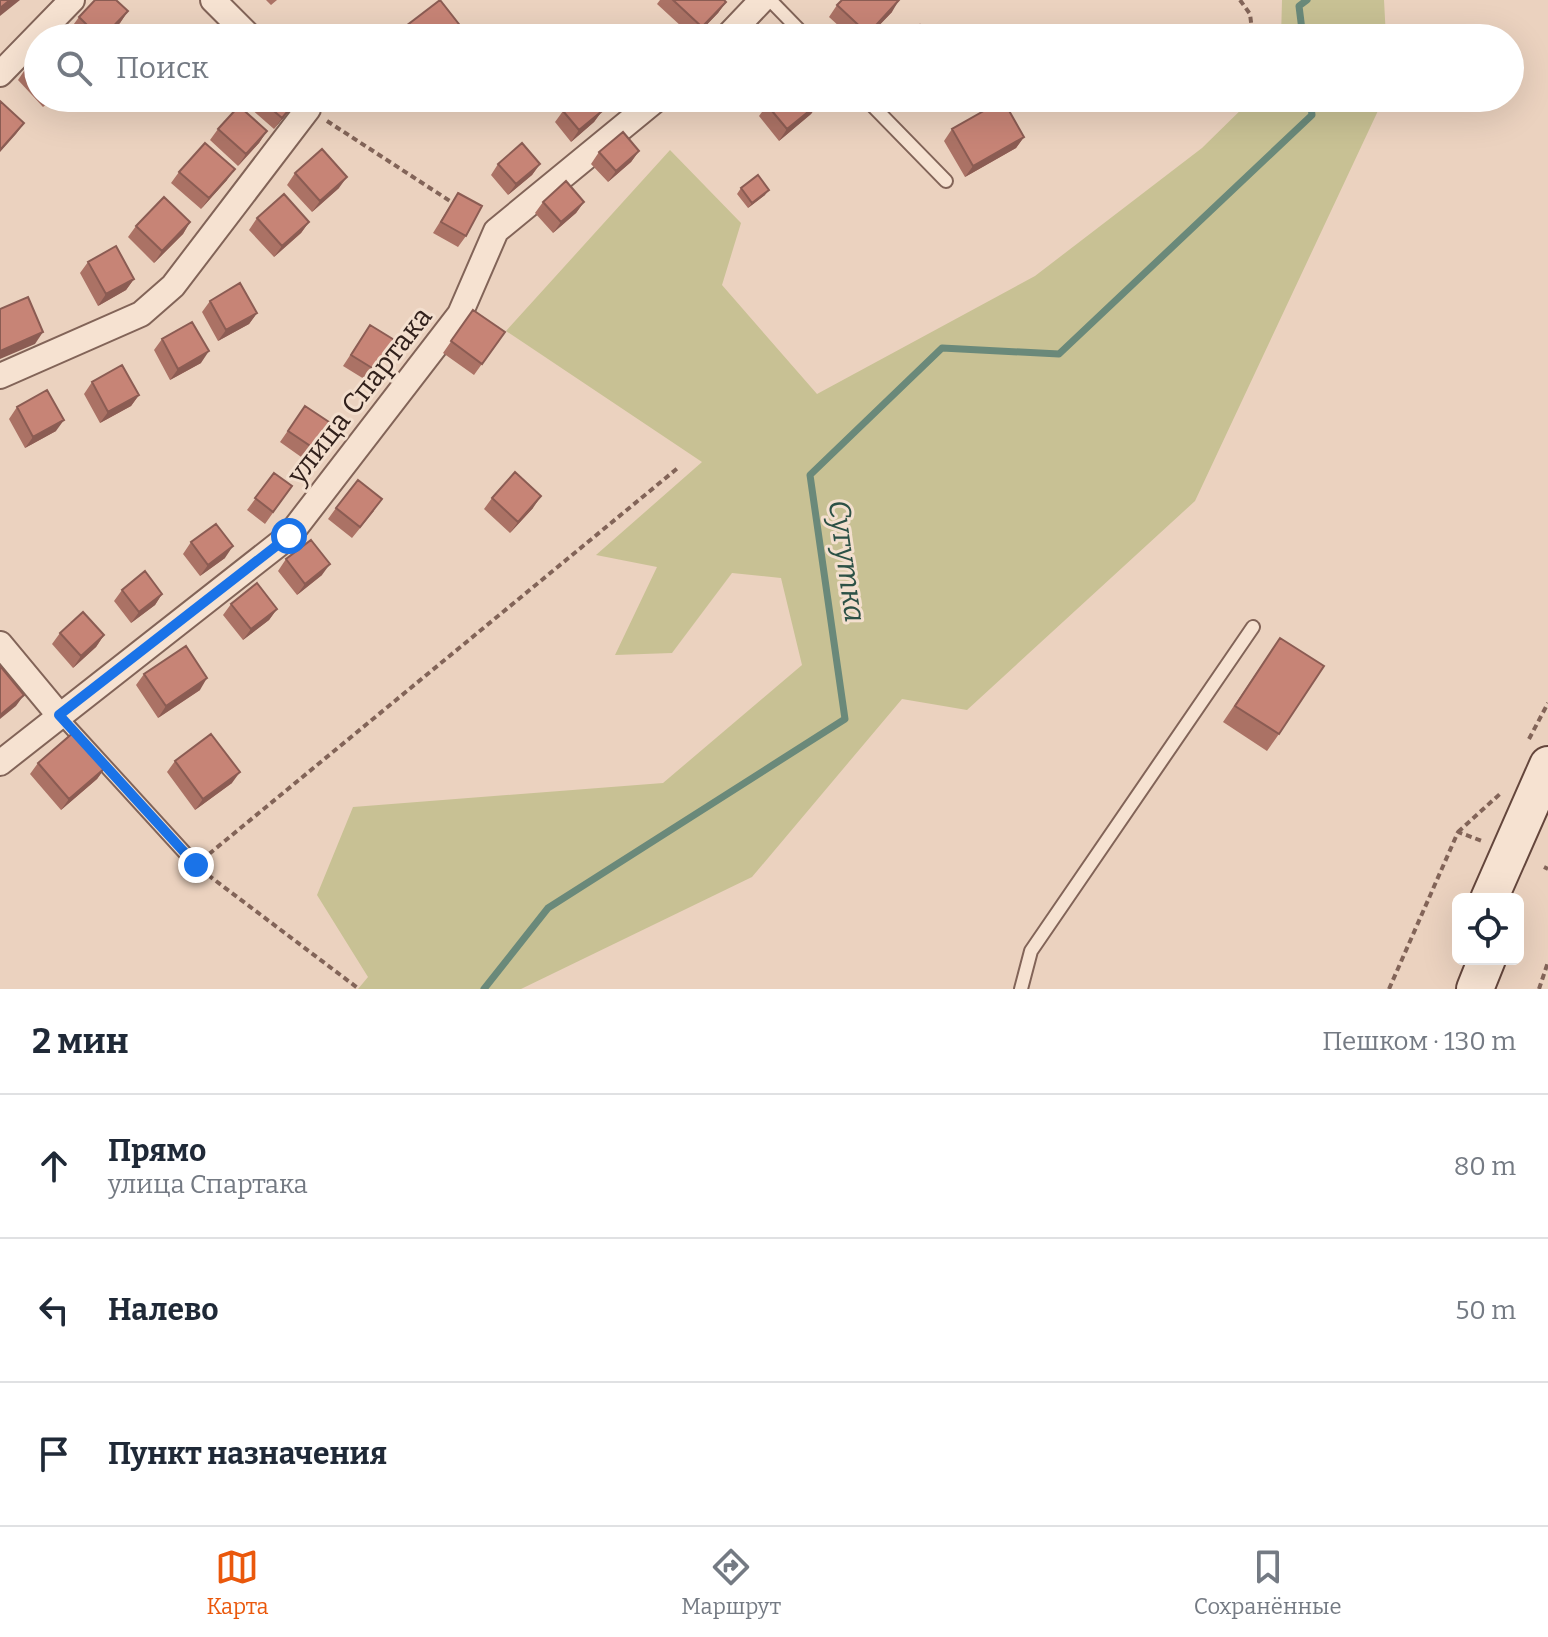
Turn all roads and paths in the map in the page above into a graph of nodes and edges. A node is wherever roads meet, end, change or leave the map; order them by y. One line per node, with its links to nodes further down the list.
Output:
1 (72, 0): 6 (street)
2 (213, 0): 7 (street)
3 (762, 0): 8 (street)
4 (770, 0): 9 (lane)
5 (1240, 0): 10 (path)
6 (49, 24)
7 (237, 24)
8 (739, 24)
9 (793, 24)
10 (1251, 24)
11 (24, 49): 12 (street)
12 (0, 74)
13 (298, 112): 19 (street)
14 (316, 112): 18 (path)
15 (641, 112): 24 (street, улица Спартака)
16 (879, 112): 17 (lane)
17 (946, 181)
18 (458, 206)
19 (0, 376)
20 (679, 467): 31 (path)
21 (1253, 627): 38 (lane)
22 (0, 644): 24 (street)
23 (1548, 703): 25 (path)
24 (59, 715): 26 (street, улица Спартака); 31 (lane)
25 (1538, 753): 32 (main road)
26 (0, 763)
27 (1503, 791): 29 (path)
28 (1548, 819): 33 (main road)
29 (1458, 832): 30 (path); 39 (path)
30 (1483, 841)
31 (196, 865): 37 (path)
32 (1491, 893)
33 (1516, 893)
34 (1548, 962): 42 (path)
35 (1461, 965): 40 (main road)
36 (1485, 965): 41 (main road)
37 (359, 989)
38 (1021, 989)
39 (1389, 989)
40 (1451, 989)
41 (1475, 989)
42 (1539, 989)

